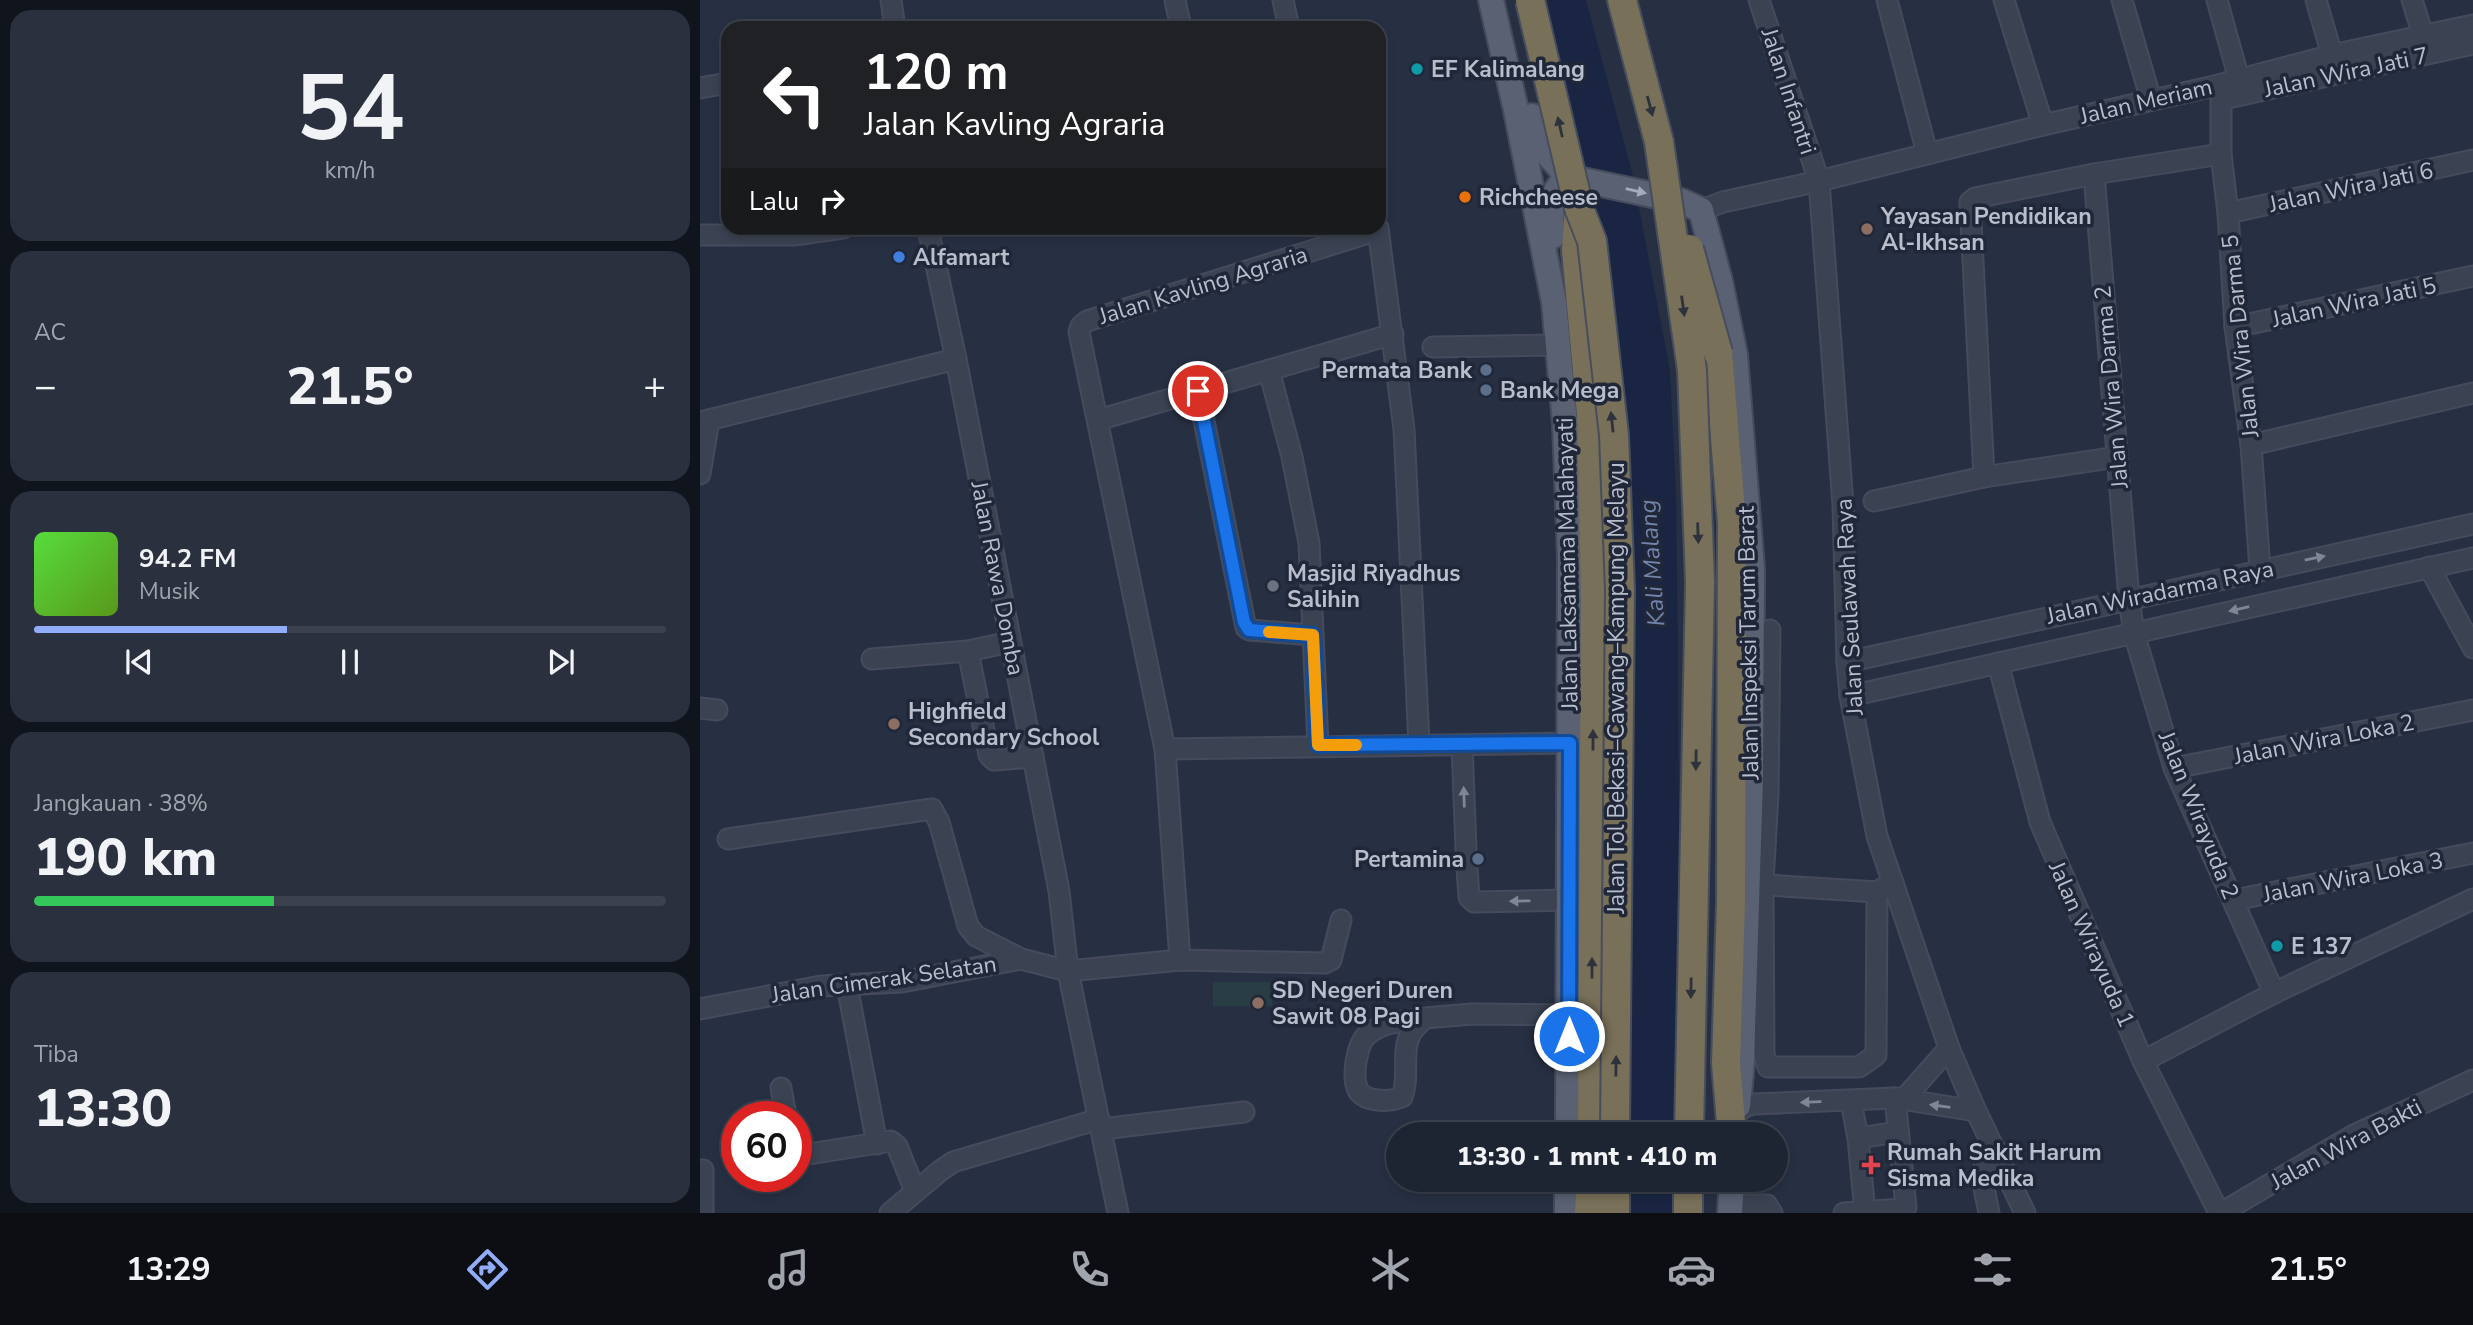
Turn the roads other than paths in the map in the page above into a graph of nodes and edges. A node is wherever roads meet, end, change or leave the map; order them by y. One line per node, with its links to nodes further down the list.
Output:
1 (891, 0): 15 (street)
2 (1175, 0): 16 (street)
3 (1283, 0): 17 (street)
4 (1491, 0): 46 (main road, Jalan Laksamana Malahayati)
5 (1506, 0): 33 (main road)
6 (1530, 0): 36 (highway, Jalan Tol Bekasi–Cawang–Kampung Melayu, one-way to 6, bridge)
7 (1622, 0): 28 (highway, one-way to 28)
8 (1759, 0): 34 (street, Jalan Infantri)
9 (1887, 0): 29 (street)
10 (2004, 0): 27 (street)
11 (2122, 0): 25 (street)
12 (2217, 0): 22 (street)
13 (2316, 0): 21 (street)
14 (2413, 0): 19 (street)
15 (894, 21)
16 (1180, 21)
17 (1288, 21)
18 (2473, 25): 19 (street, Jalan Meriam)
19 (2423, 34): 21 (street, Jalan Meriam)
20 (2473, 44): 26 (street, Jalan Wira Jati 7)
21 (2332, 55): 22 (street, Jalan Meriam)
22 (2239, 79): 25 (street, Jalan Meriam)
23 (721, 84): 24 (street)
24 (700, 88)
25 (2151, 100): 27 (street, Jalan Meriam)
26 (2221, 101): 30 (street, Jalan Wira Darma 5)
27 (2043, 125): 29 (street, Jalan Meriam)
28 (1659, 142): 88 (highway, bridge); 113 (highway, one-way to 113, bridge)
29 (1927, 153): 34 (street, Jalan Meriam)
30 (2221, 154): 32 (street); 37 (street, Jalan Wira Darma 5)
31 (2473, 160): 37 (street, Jalan Wira Jati 6)
32 (2094, 174): 58 (street, Jalan Wira Darma 2); 60 (street)
33 (1569, 177): 35 (main road, one-way to 35, bridge); 46 (main road)
34 (1819, 181): 35 (street, Jalan Meriam); 74 (street, Jalan Seulawah Raya)
35 (1691, 206): 88 (main road, Jalan Inspeksi Tarum Barat)
36 (1579, 208): 111 (highway, one-way to 36); 112 (highway, Jalan Tol Bekasi–Cawang–Kampung Melayu, one-way to 36, bridge)
37 (2228, 214): 47 (street, Jalan Wira Darma 5)
38 (700, 235): 40 (street)
39 (721, 235): 41 (street)
40 (721, 235)
41 (794, 235)
42 (929, 235): 51 (street, Jalan Rawa Domba)
43 (1359, 235): 55 (street, Jalan Kavling Agraria)
44 (1379, 235): 48 (street, Jalan Kavling Agraria)
45 (2473, 276): 47 (street, Jalan Wira Jati 5)
46 (1554, 302): 49 (main road, Jalan Laksamana Malahayati)
47 (2235, 327): 57 (street, Jalan Wira Darma 5)
48 (1393, 334): 52 (street); 79 (street, Jalan Kavling Agraria)
49 (1558, 345): 50 (street); 78 (main road, Jalan Laksamana Malahayati)
50 (1433, 347)
51 (956, 359): 56 (street); 70 (street, Jalan Rawa Domba)
52 (1269, 370): 53 (street); 69 (street)
53 (1198, 391): 55 (street); 69 (street)
54 (2473, 393): 57 (street)
55 (1098, 420): 82 (street, Jalan Kavling Agraria)
56 (704, 421): 59 (street)
57 (2251, 445): 65 (street, Jalan Wira Darma 5)
58 (2117, 457): 60 (street); 66 (street, Jalan Wira Darma 2)
59 (700, 474)
60 (1984, 477): 61 (street)
61 (1874, 501)
62 (2473, 524): 65 (street, Jalan Wiradarma Raya, one-way to 62)
63 (2473, 558): 64 (street, Jalan Wiradarma Raya)
64 (2430, 567): 68 (street, Jalan Wiradarma Raya, one-way to 68); 71 (street)
65 (2260, 570): 66 (street, Jalan Wiradarma Raya)
66 (2129, 599): 68 (street, Jalan Wira Darma 2); 74 (street, Jalan Wiradarma Raya)
67 (1770, 630): 88 (street)
68 (2134, 633): 75 (street, Jalan Wiradarma Raya); 84 (street, Jalan Wirayuda 2)
69 (1313, 635): 81 (street)
70 (1010, 642): 72 (street); 83 (street, Jalan Rawa Domba)
71 (2473, 648)
72 (968, 651): 73 (street); 83 (street)
73 (872, 659)
74 (1847, 662): 76 (street, Jalan Seulawah Raya)
75 (1998, 663): 76 (street, Jalan Wiradarma Raya); 102 (street, Jalan Wirayuda 1)
76 (1850, 696): 87 (street, Jalan Seulawah Raya)
77 (2473, 710): 84 (street, Jalan Wira Loka 2)
78 (1570, 743): 80 (street); 90 (main road, Jalan Laksamana Malahayati)
79 (1419, 744): 80 (street); 81 (street)
80 (1462, 744): 90 (street, one-way to 80)
81 (1318, 745): 82 (street)
82 (1166, 748): 94 (street, Jalan Kavling Agraria)
83 (1032, 757): 95 (street, Jalan Rawa Domba)
84 (2174, 768): 91 (street, Jalan Wirayuda 2)
85 (728, 839): 93 (street)
86 (2473, 853): 91 (street, Jalan Wira Loka 3)
87 (1885, 887): 88 (street); 88 (street); 101 (street, Jalan Seulawah Raya)
88 (1747, 890): 114 (highway)
89 (2473, 899): 97 (street)
90 (1569, 900): 99 (main road, Jalan Laksamana Malahayati)
91 (2234, 900): 97 (street, Jalan Wirayuda 2)
92 (1341, 920): 94 (street)
93 (1021, 958): 95 (street, Jalan Cimerak Selatan); 96 (street, Jalan Cimerak Selatan)
94 (1180, 960): 95 (street)
95 (1068, 971): 116 (street, Jalan Rawa Domba)
96 (846, 985): 98 (street, Jalan Cimerak Selatan); 119 (street)
97 (2274, 993): 102 (street)
98 (700, 1009)
99 (1568, 1015): 100 (street); 110 (main road, Jalan Laksamana Malahayati)
100 (1425, 1018): 100 (street)
101 (1950, 1048): 105 (street); 108 (street, Jalan Seulawah Raya)
102 (2143, 1061): 141 (street, Jalan Wirayuda 1)
103 (2473, 1080): 141 (street, Jalan Wira Bakti)
104 (781, 1088): 106 (street)
105 (1899, 1099): 107 (street); 108 (street, one-way to 105); 117 (street)
106 (783, 1101)
107 (1851, 1101): 115 (street, one-way to 115); 118 (street)
108 (1976, 1111): 120 (street, Jalan Seulawah Raya)
109 (1244, 1112): 116 (street)
110 (1568, 1122)
111 (1592, 1122)
112 (1615, 1122)
113 (1689, 1122)
114 (1734, 1122)
115 (1738, 1122)
116 (1100, 1124): 123 (street); 132 (street, Jalan Rawa Domba)
117 (1898, 1132): 118 (street); 129 (street)
118 (1858, 1138): 129 (street)
119 (877, 1144): 121 (street); 123 (street)
120 (1996, 1150): 139 (street); 140 (street, Jalan Seulawah Raya)
121 (812, 1154)
122 (703, 1170): 130 (street)
123 (915, 1191): 131 (street)
124 (1567, 1192): 133 (main road)
125 (1590, 1192): 134 (highway)
126 (1615, 1192): 135 (highway)
127 (1688, 1192): 136 (highway)
128 (1730, 1209): 137 (street)
129 (1866, 1212): 138 (street)
130 (703, 1213)
131 (890, 1213)
132 (1118, 1213)
133 (1567, 1213)
134 (1589, 1213)
135 (1615, 1213)
136 (1688, 1213)
137 (1772, 1213)
138 (1844, 1213)
139 (1989, 1213)
140 (2025, 1213)
141 (2220, 1213)

